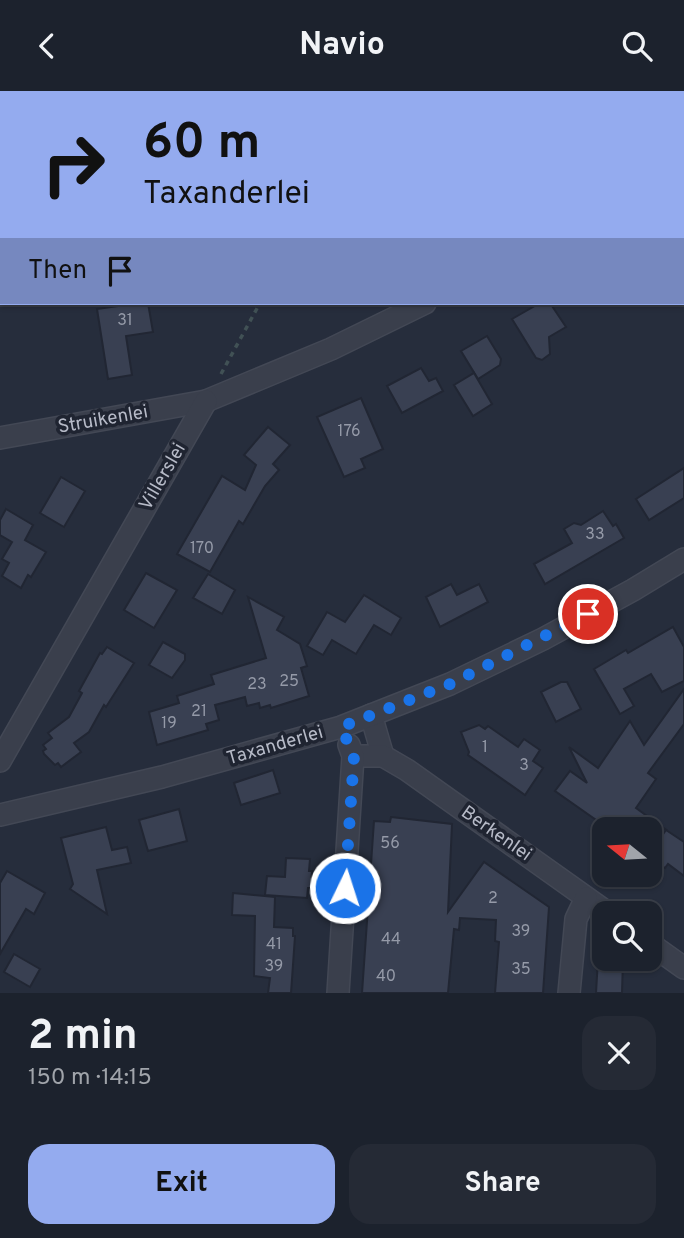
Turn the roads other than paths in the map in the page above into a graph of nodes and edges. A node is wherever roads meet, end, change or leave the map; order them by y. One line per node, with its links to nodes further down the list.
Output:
1 (421, 305): 2 (street)
2 (206, 401): 3 (street, Struikenlei); 9 (street, Villerslei)
3 (0, 439)
4 (684, 559): 5 (street, Taxanderlei)
5 (371, 715): 6 (street, Taxanderlei); 8 (street)
6 (341, 727): 7 (street); 10 (street, Taxanderlei)
7 (354, 756): 8 (street); 15 (street)
8 (383, 756): 11 (street, Berkenlei)
9 (0, 761)
10 (0, 815)
11 (586, 898): 12 (street, Berkenlei); 16 (street)
12 (592, 902)
13 (662, 952): 14 (street)
14 (684, 968)
15 (338, 993)
16 (569, 993)

